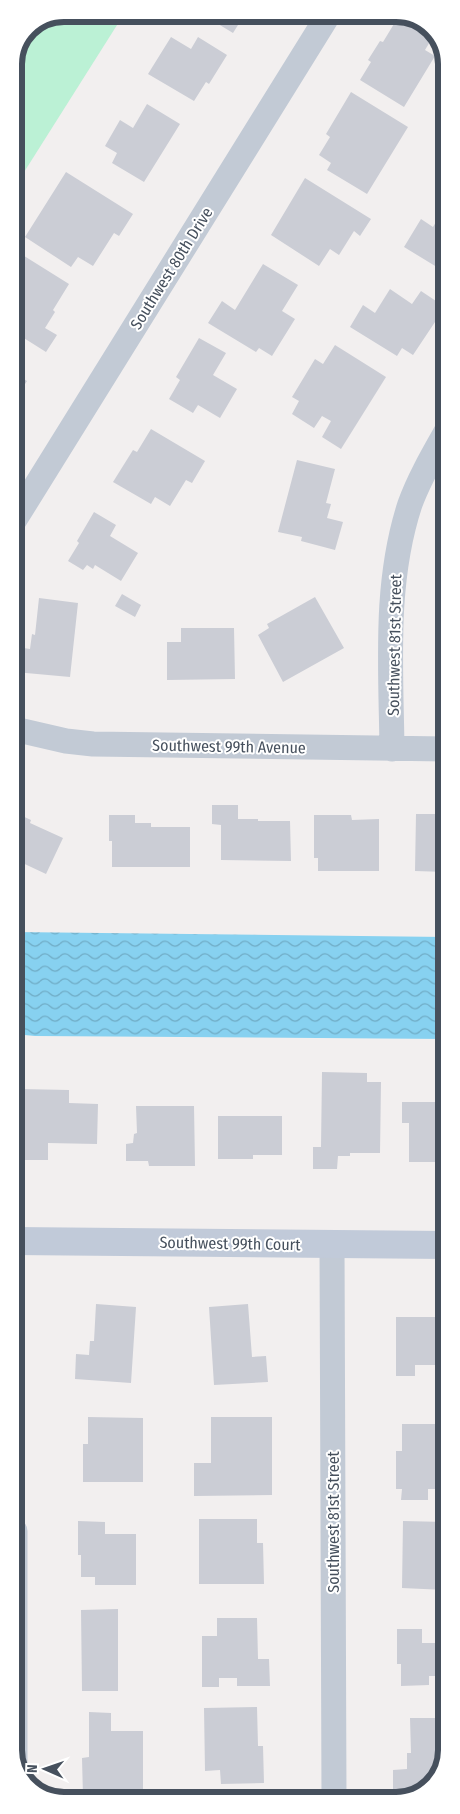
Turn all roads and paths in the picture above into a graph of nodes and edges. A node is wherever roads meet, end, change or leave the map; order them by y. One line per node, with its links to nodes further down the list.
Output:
1 (324, 23): 3 (street, Southwest 80th Drive)
2 (438, 446): 5 (street, Southwest 81st Street)
3 (22, 508)
4 (22, 731): 5 (street, Southwest 99th Avenue)
5 (392, 748): 6 (street, Southwest 99th Avenue)
6 (438, 749)
7 (22, 1241): 8 (street, Southwest 99th Court)
8 (332, 1245): 9 (street, Southwest 99th Court); 10 (street, Southwest 81st Street)
9 (438, 1246)
10 (334, 1792)

